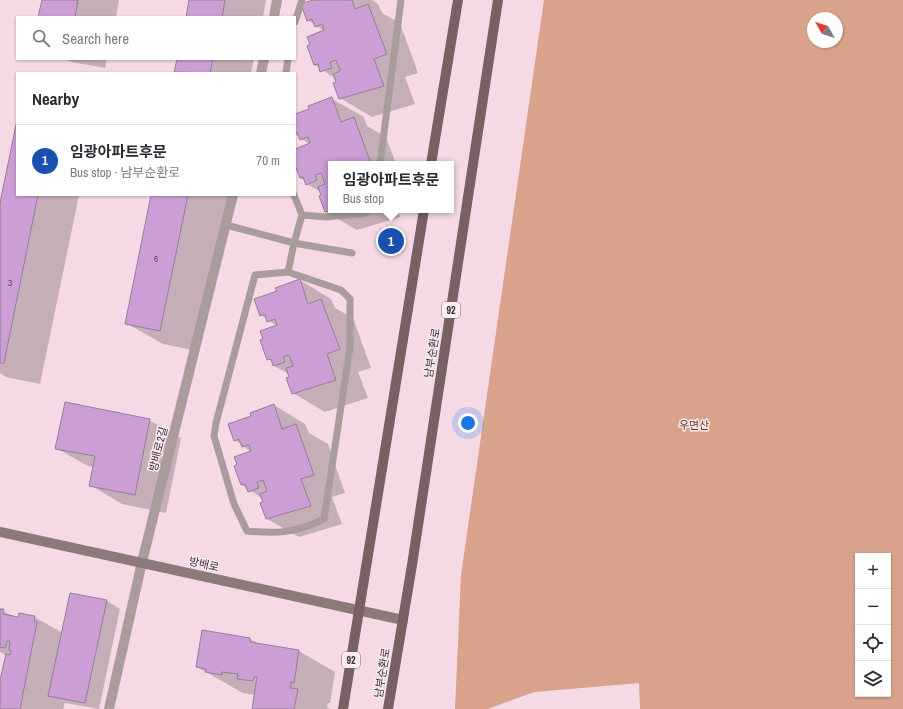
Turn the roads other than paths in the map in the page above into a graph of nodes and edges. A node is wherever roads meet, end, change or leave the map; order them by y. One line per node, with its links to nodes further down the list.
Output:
1 (277, 0): 6 (street)
2 (302, 0): 7 (lane)
3 (401, 0): 12 (lane)
4 (458, 0): 13 (main road)
5 (498, 0): 26 (main road, 남부순환로 / 92)
6 (274, 16)
7 (296, 19)
8 (264, 60): 10 (street)
9 (288, 60): 11 (lane)
10 (261, 72)
11 (286, 72)
12 (380, 161)
13 (431, 161)
14 (233, 196): 19 (street, 방배로2길)
15 (294, 196): 18 (lane)
16 (365, 213): 18 (lane)
17 (424, 213): 25 (main road, 92)
18 (302, 215): 20 (lane)
19 (226, 225): 20 (lane); 24 (street, 방배로2길)
20 (294, 243): 21 (lane); 22 (lane)
21 (352, 253)
22 (288, 272): 22 (lane)
23 (0, 532): 24 (main road, 방배로)
24 (142, 562): 25 (main road, 방배로); 27 (street, 방배로2길)
25 (360, 611): 26 (main road, 방배로); 28 (main road, 92)
26 (403, 620): 29 (main road, 남부순환로 / 92)
27 (109, 709)
28 (343, 709)
29 (388, 709)

